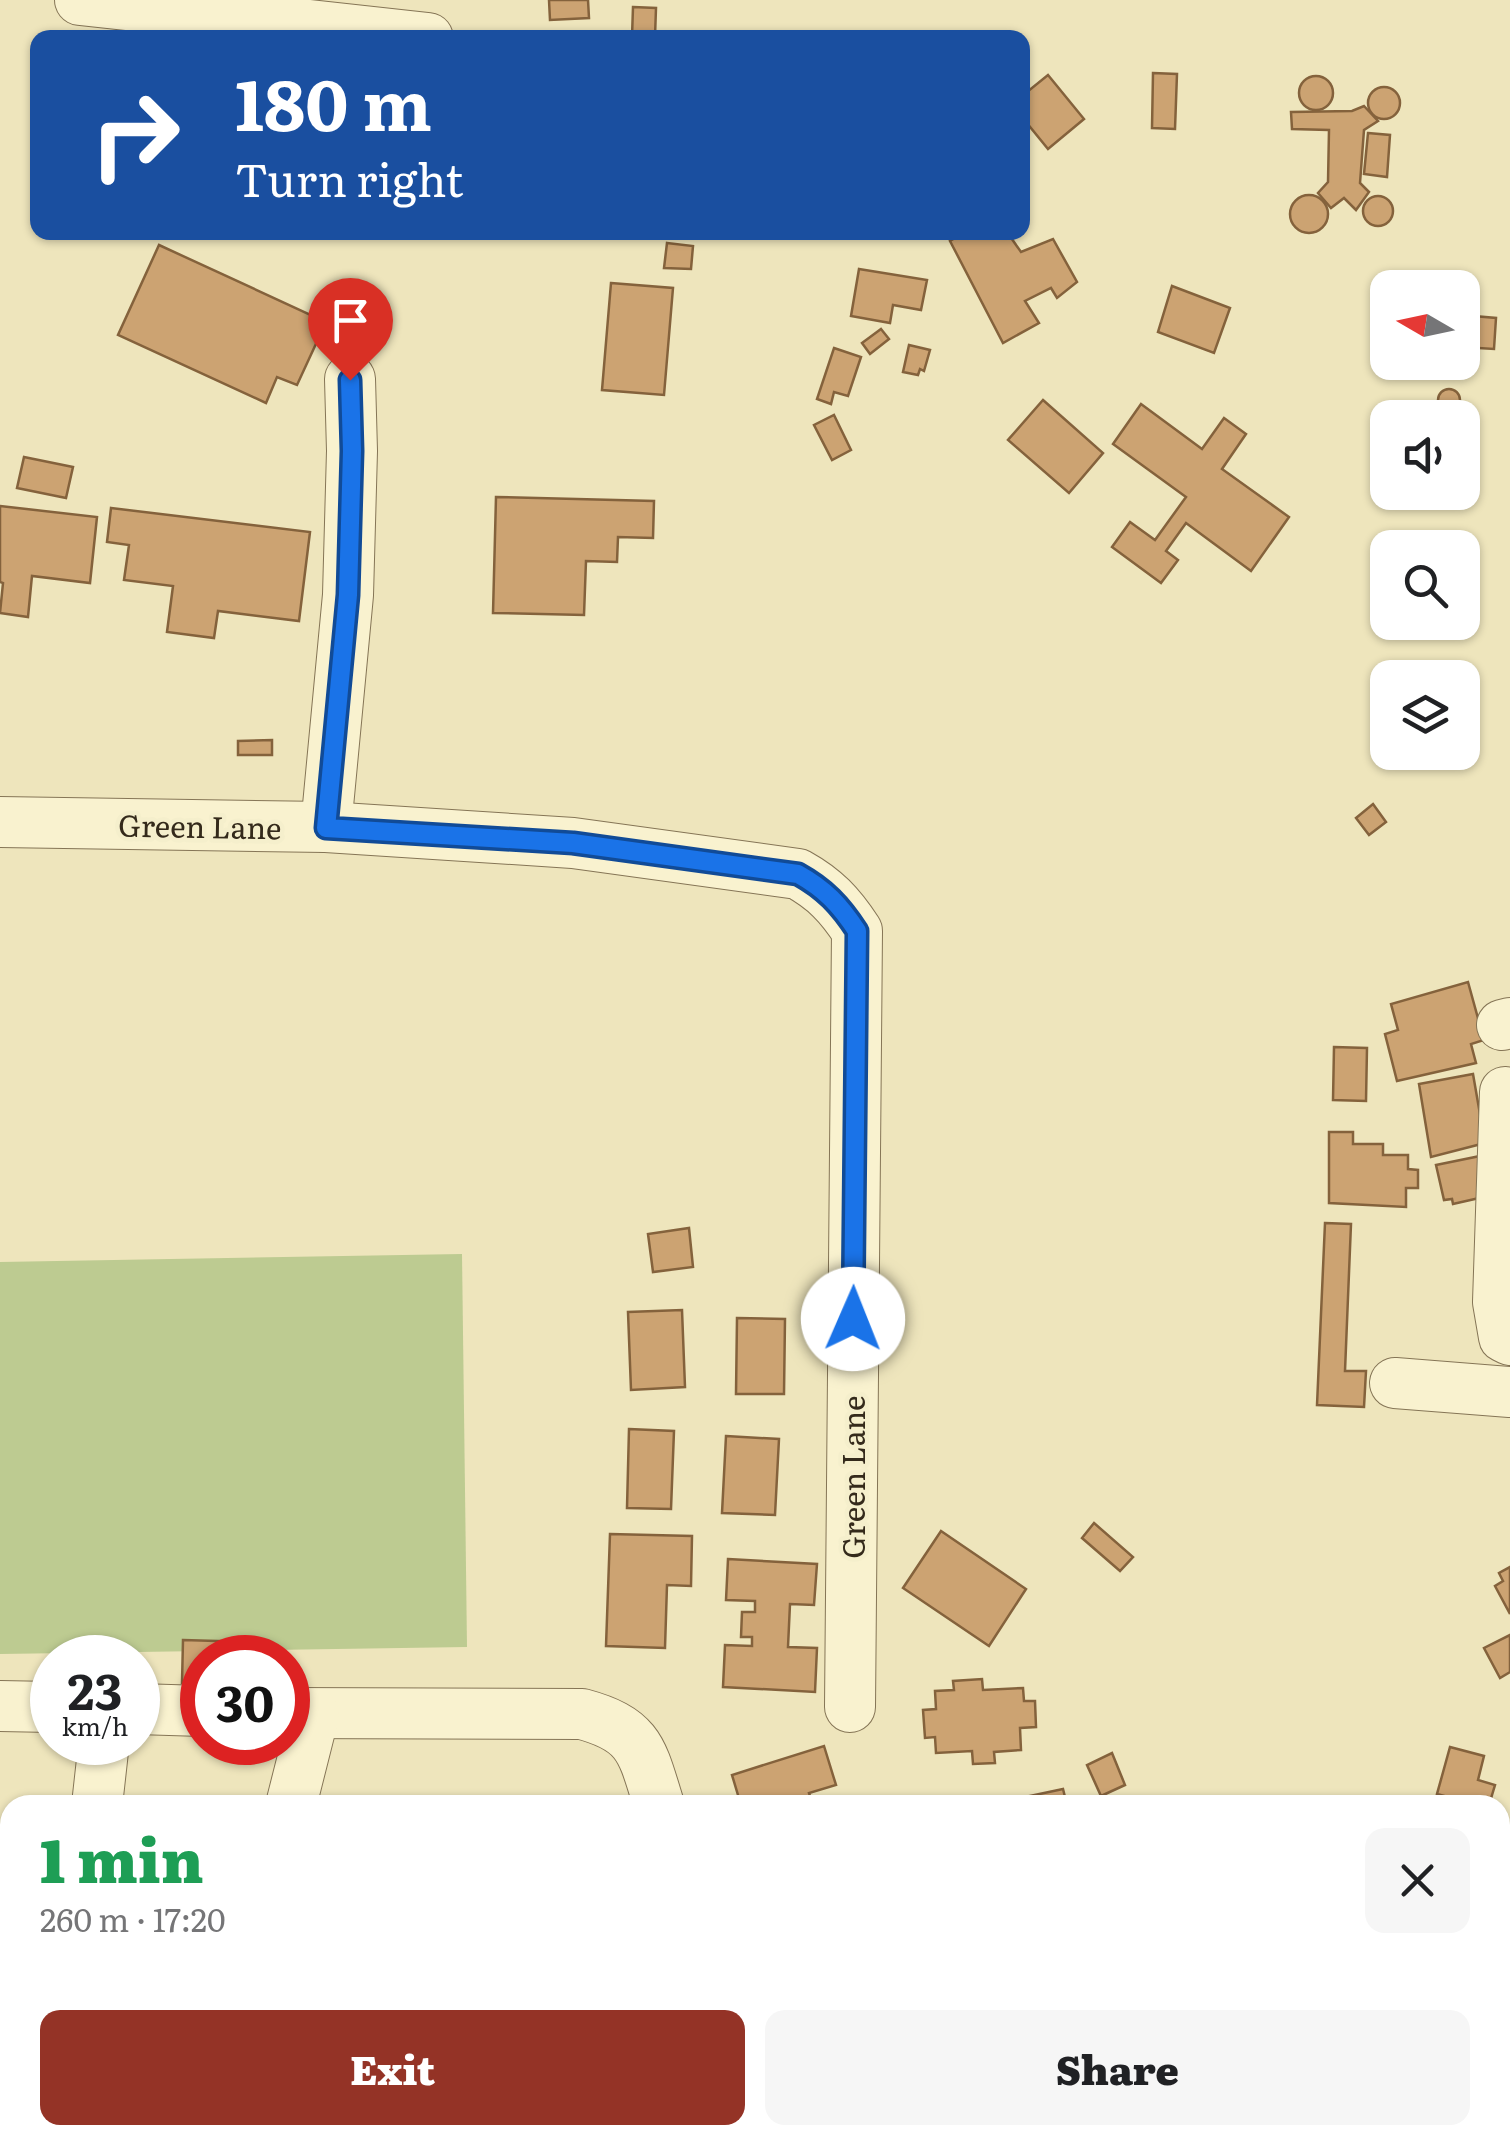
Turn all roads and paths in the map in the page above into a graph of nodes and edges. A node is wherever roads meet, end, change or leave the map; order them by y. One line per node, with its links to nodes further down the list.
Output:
1 (80, 0): 2 (street)
2 (355, 30)
3 (350, 380): 5 (street)
4 (0, 822): 5 (street, Green Lane)
5 (326, 828): 12 (street, Green Lane)
6 (1505, 1092): 7 (street)
7 (1510, 1340)
8 (1394, 1383): 9 (street)
9 (1510, 1392)
10 (0, 1706): 11 (street)
11 (30, 1707)
12 (850, 1707)
13 (310, 1714): 18 (street)
14 (101, 1765): 16 (street)
15 (295, 1765): 17 (street)
16 (98, 1795)
17 (292, 1795)
18 (656, 1795)

